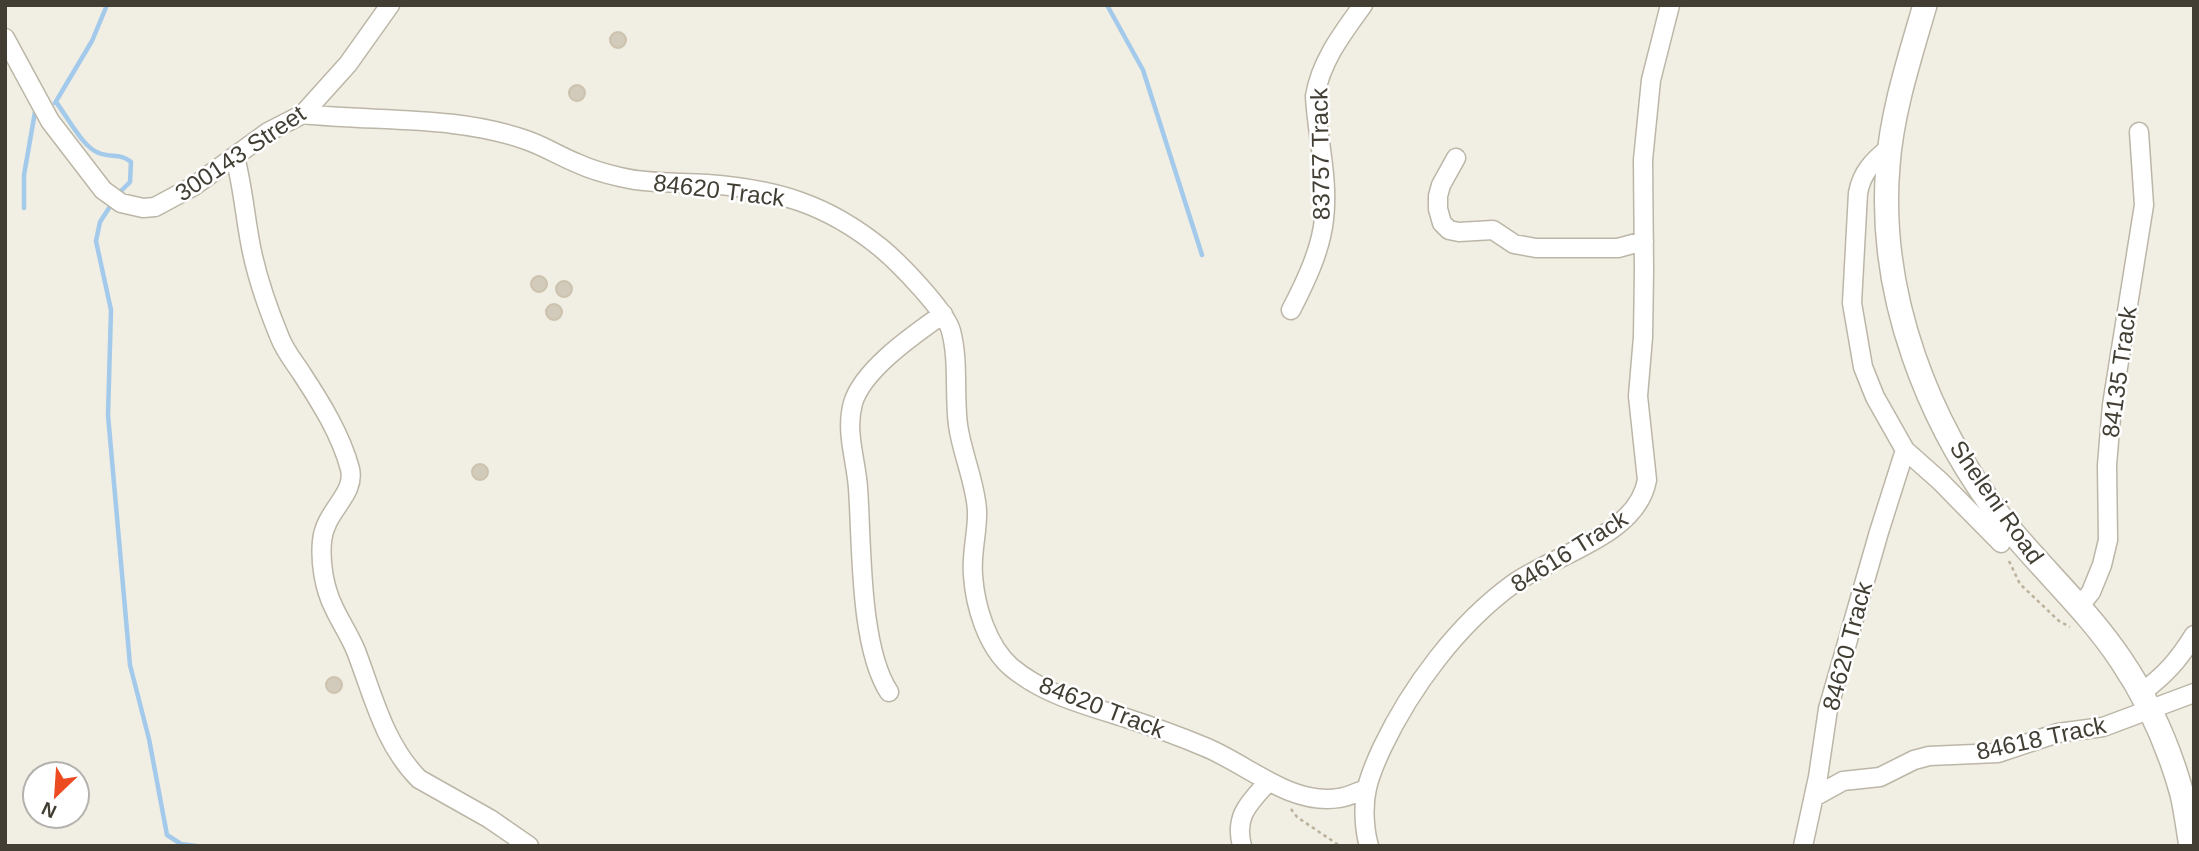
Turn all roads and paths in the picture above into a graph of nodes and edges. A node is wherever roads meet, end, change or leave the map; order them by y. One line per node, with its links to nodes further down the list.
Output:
1 (390, 5): 6 (street, 300143 Street)
2 (1363, 5): 12 (street, 83757 Track)
3 (1670, 5): 11 (street, 84616 Track)
4 (1925, 5): 8 (street, Sheleni Road)
5 (5, 38): 9 (street, 300143 Street)
6 (303, 114): 9 (street, 300143 Street); 13 (street, 84620 Track)
7 (2139, 132): 16 (street, 84135 Track)
8 (1891, 148): 14 (street); 16 (street, Sheleni Road)
9 (235, 157): 26 (street)
10 (1456, 158): 11 (street)
11 (1643, 241): 22 (street, 84616 Track)
12 (1290, 310)
13 (943, 314): 18 (street); 21 (street, 84620 Track)
14 (1905, 450): 15 (street); 23 (street, 84620 Track)
15 (2001, 543)
16 (2079, 607): 20 (street, Sheleni Road)
17 (2194, 635): 20 (street)
18 (889, 692)
19 (2194, 693): 20 (street, 84618 Track)
20 (2145, 701): 23 (street, 84618 Track); 30 (street, Sheleni Road)
21 (1268, 782): 22 (street, 84620 Track); 27 (street)
22 (1366, 789): 29 (street, 84616 Track)
23 (1814, 797): 25 (street, 84620 Track)
24 (1290, 808): 28 (path)
25 (1809, 841)
26 (529, 846)
27 (1242, 846)
28 (1340, 846)
29 (1370, 846)
30 (2192, 846)

